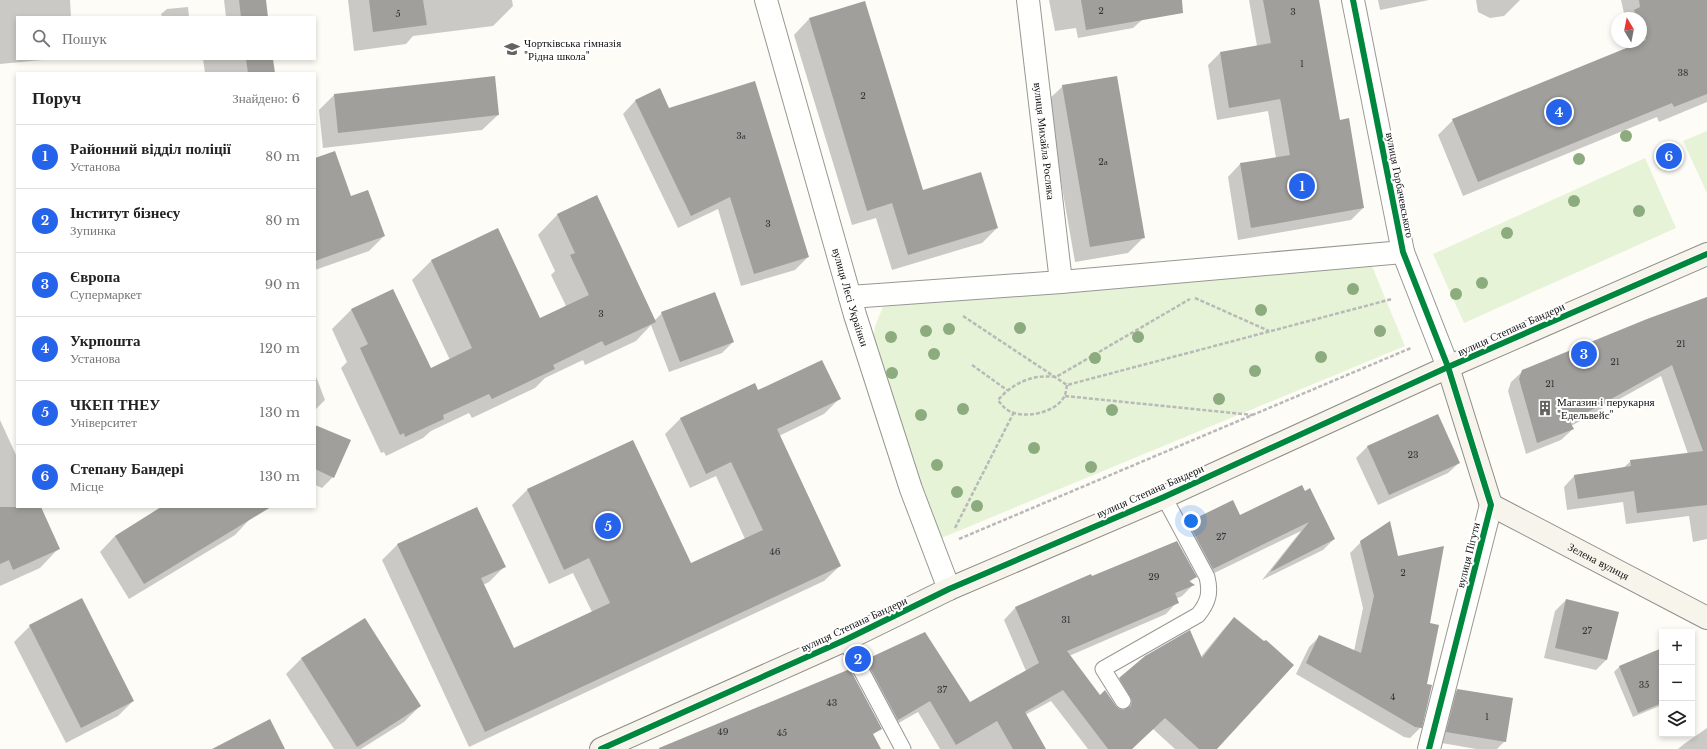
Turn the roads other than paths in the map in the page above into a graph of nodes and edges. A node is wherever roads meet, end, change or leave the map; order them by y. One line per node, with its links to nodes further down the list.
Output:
1 (766, 0): 7 (street, вулиця Лесі Українки)
2 (1028, 0): 6 (street, вулиця Михайла Росляка)
3 (1353, 0): 4 (street, вулиця Горбачевського)
4 (1403, 252): 6 (street); 8 (street, вулиця Горбачевського)
5 (1707, 254): 8 (street, вулиця Степана Бандери)
6 (1061, 282): 7 (street)
7 (850, 297): 11 (street, вулиця Лесі Українки)
8 (1448, 367): 9 (street, вулиця Степана Бандери); 10 (street)
9 (1164, 497): 11 (street, вулиця Степана Бандери); 14 (lane)
10 (1491, 505): 12 (street, Зелена вулиця); 17 (street, вулиця Пігути)
11 (949, 590): 13 (street, вулиця Степана Бандери)
12 (1707, 618)
13 (845, 640): 15 (street, вулиця Степана Бандери); 16 (lane)
14 (1123, 701)
15 (601, 749)
16 (903, 749)
17 (1429, 749)

